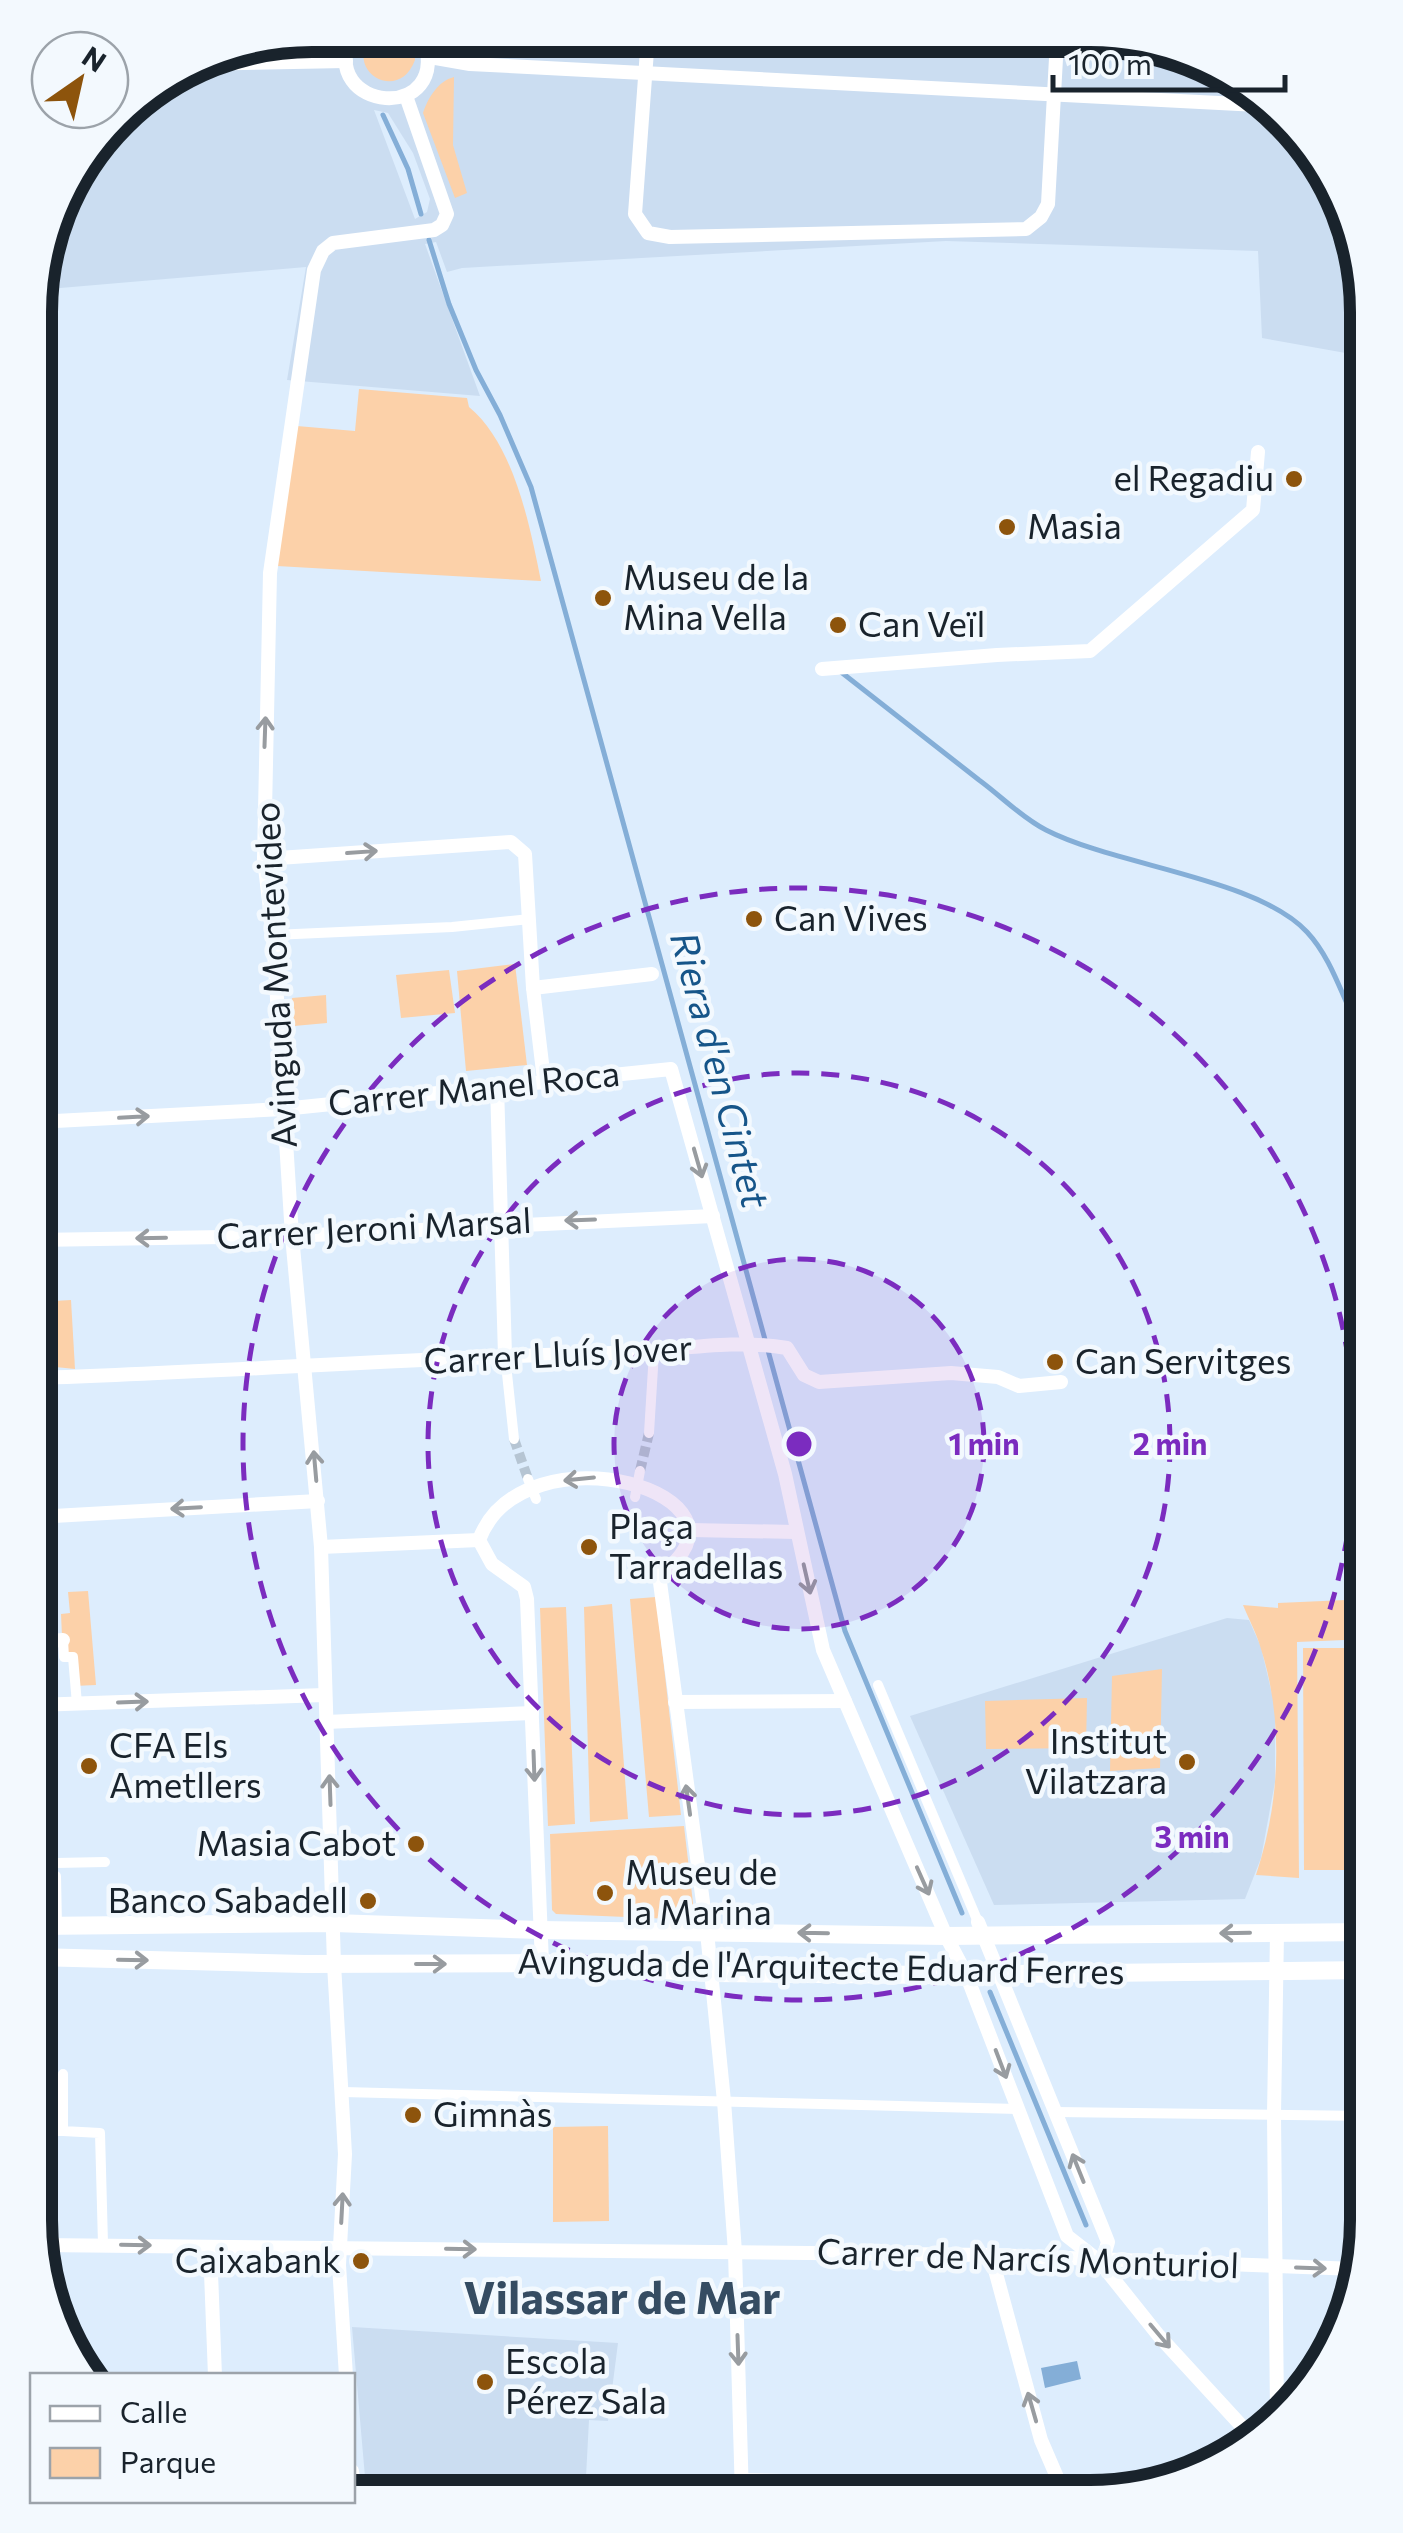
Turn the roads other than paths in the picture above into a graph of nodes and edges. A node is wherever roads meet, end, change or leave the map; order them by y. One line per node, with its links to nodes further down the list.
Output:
1 (1056, 52): 10 (street)
2 (348, 53): 6 (street)
3 (429, 53): 5 (street)
4 (647, 53): 8 (street)
5 (430, 57): 8 (street); 9 (street)
6 (346, 61): 7 (street); 9 (street)
7 (239, 63)
8 (646, 72): 10 (street); 10 (street)
9 (406, 96): 14 (street, Avinguda Montevideo, one-way to 9)
10 (1053, 96): 11 (street)
11 (1246, 105)
12 (1258, 452): 13 (street)
13 (822, 669)
14 (264, 859): 15 (street, one-way to 15); 16 (street, Avinguda Montevideo)
15 (530, 919): 16 (street); 18 (street)
16 (273, 935): 21 (street, Avinguda Montevideo)
17 (652, 974): 18 (street)
18 (533, 988): 19 (street)
19 (544, 1080): 20 (street, Carrer Manel Roca); 23 (street, Carrer Manel Roca, one-way to 23)
20 (497, 1086): 21 (street, Carrer Manel Roca); 24 (street)
21 (283, 1109): 22 (street, Carrer Manel Roca, one-way to 21); 25 (street, Avinguda Montevideo)
22 (52, 1121)
23 (713, 1216): 24 (street, Carrer Jeroni Marsal, one-way to 24); 27 (street)
24 (502, 1223): 25 (street, Carrer Jeroni Marsal); 29 (street)
25 (292, 1236): 26 (street, Carrer Jeroni Marsal, one-way to 26); 30 (street, Avinguda Montevideo)
26 (52, 1240)
27 (749, 1345): 28 (street, Carrer Lluís Jover); 32 (street, Carrer Lluís Jover); 38 (street)
28 (654, 1352): 29 (street, Carrer Lluís Jover); 33 (street)
29 (505, 1355): 30 (street, Carrer Lluís Jover); 34 (street)
30 (307, 1368): 31 (street, Carrer Lluís Jover); 35 (street, Avinguda Montevideo, one-way to 30)
31 (52, 1377)
32 (1061, 1382)
33 (649, 1432)
34 (514, 1439)
35 (318, 1501): 36 (street, one-way to 36); 40 (street, Avinguda Montevideo)
36 (52, 1515)
37 (690, 1530): 38 (street); 39 (street, one-way to 39); 46 (street)
38 (796, 1532): 45 (street, one-way to 45)
39 (480, 1540): 40 (street); 49 (street)
40 (321, 1547): 44 (street, Avinguda Montevideo)
41 (64, 1640): 42 (street); 47 (street)
42 (52, 1641)
43 (878, 1686): 57 (street)
44 (324, 1695): 47 (street, one-way to 44); 50 (street, Avinguda Montevideo)
45 (845, 1701): 46 (street); 62 (street, one-way to 62)
46 (675, 1702): 59 (street, one-way to 46)
47 (77, 1704): 48 (street)
48 (52, 1705)
49 (532, 1713): 50 (street); 58 (street, one-way to 58)
50 (326, 1722): 54 (street, Avinguda Montevideo, one-way to 50)
51 (105, 1862): 52 (street)
52 (56, 1863)
53 (56, 1876): 56 (street)
54 (334, 1922): 56 (street, Avinguda de l'Arquitecte Eduard Ferres); 58 (street, Avinguda de l'Arquitecte Eduard Ferres); 65 (street, Avinguda Montevideo)
55 (52, 1926): 56 (street, Avinguda de l'Arquitecte Eduard Ferres)
56 (57, 1926)
57 (981, 1929): 61 (street, Avinguda de l'Arquitecte Eduard Ferres, one-way to 57); 62 (street, Avinguda de l'Arquitecte Eduard Ferres); 68 (street)
58 (539, 1930): 59 (street, Avinguda de l'Arquitecte Eduard Ferres); 64 (street)
59 (707, 1932): 62 (street, Avinguda de l'Arquitecte Eduard Ferres, one-way to 59); 69 (street)
60 (1350, 1932): 61 (street, Avinguda de l'Arquitecte Eduard Ferres)
61 (1277, 1933): 67 (street)
62 (946, 1936): 70 (street)
63 (52, 1957): 65 (street, Avinguda de l'Arquitecte Eduard Ferres, one-way to 65)
64 (542, 1963): 65 (street, Avinguda de l'Arquitecte Eduard Ferres, one-way to 64); 69 (street, Avinguda de l'Arquitecte Eduard Ferres)
65 (334, 1964): 72 (street, Avinguda Montevideo)
66 (1350, 1970): 67 (street, Avinguda de l'Arquitecte Eduard Ferres)
67 (1274, 1971): 68 (street, Avinguda de l'Arquitecte Eduard Ferres); 76 (street)
68 (999, 1972): 70 (street, Avinguda de l'Arquitecte Eduard Ferres); 75 (street)
69 (712, 1974): 70 (street, Avinguda de l'Arquitecte Eduard Ferres); 73 (street)
70 (966, 1974): 74 (street, one-way to 74)
71 (62, 2074): 79 (street)
72 (343, 2092): 73 (street); 83 (street, Avinguda Montevideo, one-way to 72)
73 (724, 2101): 74 (street); 84 (street)
74 (1019, 2109): 86 (street)
75 (1056, 2112): 76 (street); 86 (street, one-way to 75)
76 (1274, 2115): 77 (street); 87 (street)
77 (1350, 2116)
78 (52, 2131): 79 (street)
79 (63, 2131): 80 (street)
80 (103, 2244): 81 (street, Carrer de Narcís Monturiol); 82 (street, Carrer de Narcís Monturiol, one-way to 82)
81 (54, 2245)
82 (210, 2247): 83 (street, Carrer de Narcís Monturiol); 89 (street)
83 (340, 2248): 84 (street, Carrer de Narcís Monturiol, one-way to 84); 90 (street, Avinguda Montevideo)
84 (736, 2252): 85 (street, Carrer de Narcís Monturiol); 93 (street, one-way to 93)
85 (991, 2254): 86 (street, Carrer de Narcís Monturiol); 94 (street, one-way to 85)
86 (1101, 2260): 87 (street, Carrer de Narcís Monturiol); 92 (street, one-way to 92)
87 (1276, 2267): 88 (street, Carrer de Narcís Monturiol, one-way to 88); 91 (street)
88 (1346, 2269)
89 (215, 2373)
90 (346, 2373)
91 (1277, 2401)
92 (1245, 2430)
93 (742, 2480)
94 (1058, 2480)

